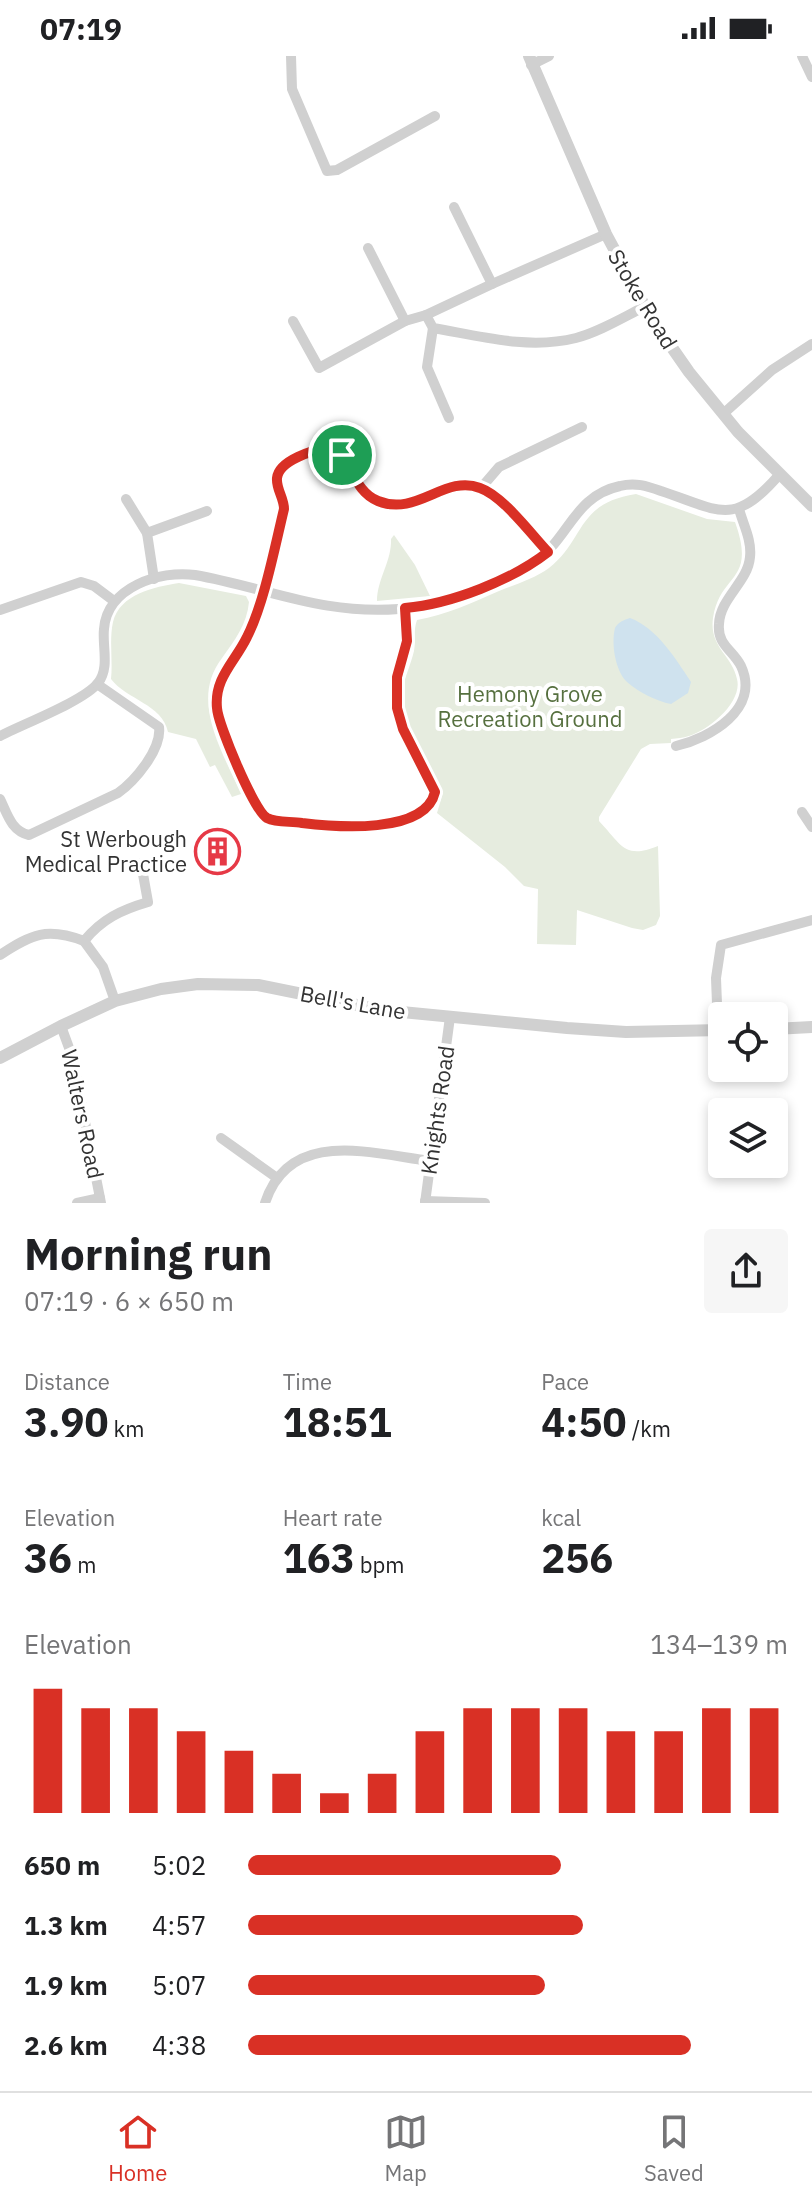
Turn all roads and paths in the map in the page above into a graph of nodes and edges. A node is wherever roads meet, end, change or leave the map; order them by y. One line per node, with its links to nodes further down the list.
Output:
1 (291, 56): 6 (street)
2 (549, 56): 4 (street)
3 (802, 56): 5 (street)
4 (530, 60): 8 (street, Stoke Road)
5 (812, 77)
6 (435, 116)
7 (454, 207): 10 (street)
8 (606, 234): 10 (street); 11 (street, Stoke Road)
9 (368, 248): 14 (street)
10 (492, 284): 12 (street)
11 (644, 307): 15 (street); 17 (street, Stoke Road)
12 (426, 315): 14 (street); 15 (street)
13 (293, 321): 14 (street)
14 (405, 321)
15 (433, 328): 18 (street)
16 (812, 344): 17 (street)
17 (723, 414): 20 (street, Stoke Road)
18 (449, 418)
19 (582, 427): 21 (street)
20 (779, 475): 23 (street, Stoke Road); 24 (street)
21 (481, 488): 27 (street); 29 (street)
22 (126, 499): 26 (street)
23 (812, 506)
24 (739, 509): 27 (street); 35 (street)
25 (207, 511): 26 (street)
26 (147, 533): 28 (street)
27 (548, 552): 31 (street)
28 (154, 579): 29 (street); 30 (street)
29 (262, 592): 31 (street); 31 (street)
30 (114, 601): 32 (street); 33 (street)
31 (405, 608)
32 (0, 610)
33 (97, 684): 34 (street); 36 (street)
34 (0, 736)
35 (676, 746)
36 (0, 799)
37 (802, 812): 38 (street)
38 (812, 827)
39 (141, 863): 41 (street)
40 (812, 920): 44 (street)
41 (84, 941): 42 (street); 43 (street)
42 (0, 955)
43 (115, 1001): 45 (street, Bell's Lane); 46 (street, Bell's Lane)
44 (718, 1002)
45 (450, 1017): 49 (street, Bell's Lane); 52 (street, Knights Road)
46 (61, 1026): 50 (street, Bell's Lane); 54 (street, Walters Road)
47 (812, 1027): 48 (street)
48 (788, 1028)
49 (708, 1030)
50 (0, 1058)
51 (221, 1138): 53 (street)
52 (431, 1161): 53 (street); 55 (street, Knights Road)
53 (277, 1178): 57 (street)
54 (101, 1200): 56 (street)
55 (425, 1202): 58 (street)
56 (77, 1203)
57 (265, 1203)
58 (485, 1203)

